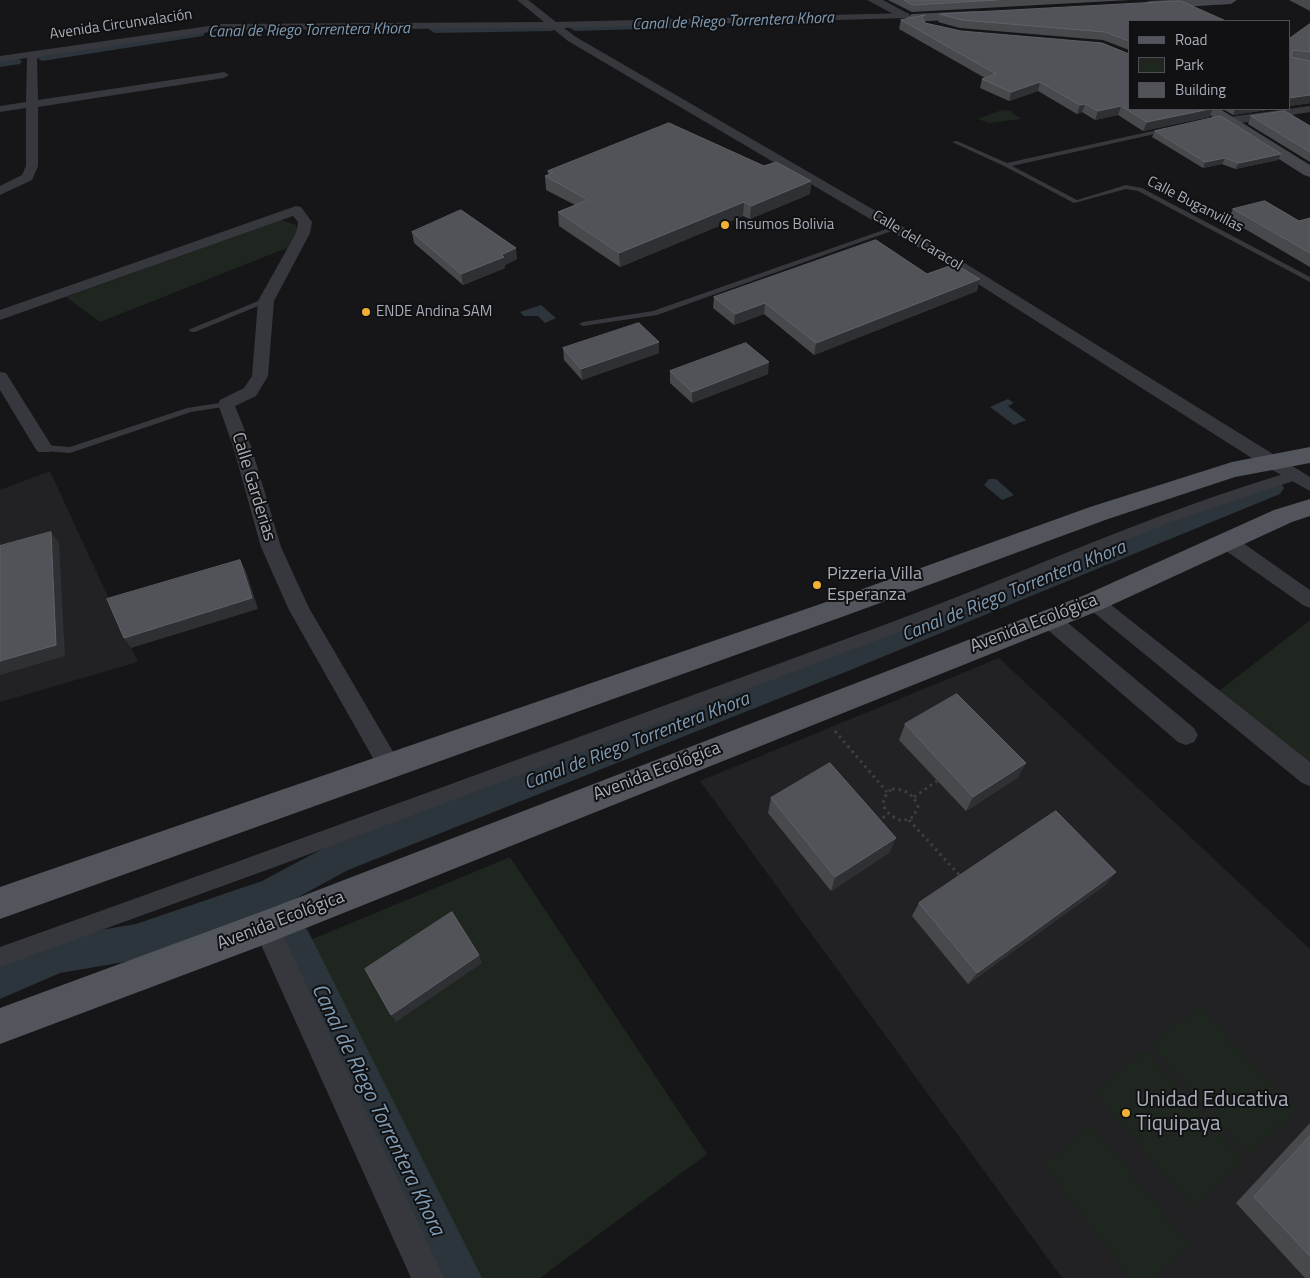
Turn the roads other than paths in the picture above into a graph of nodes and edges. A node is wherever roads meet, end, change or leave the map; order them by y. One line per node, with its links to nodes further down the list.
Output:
1 (522, 0): 7 (street, Calle del Caracol)
2 (873, 0): 6 (street)
3 (1231, 0): 4 (main road)
4 (1132, 6)
5 (992, 11): 6 (main road, Avenida Circunvalación)
6 (906, 15): 7 (street, Avenida Circunvalación); 8 (main road)
7 (554, 25): 9 (street, Avenida Circunvalación); 21 (street, Calle del Caracol)
8 (946, 31)
9 (32, 54): 10 (street, Avenida Circunvalación); 12 (street)
10 (0, 59)
11 (224, 75): 12 (street)
12 (31, 104): 13 (street); 20 (street)
13 (0, 108)
14 (1310, 109): 15 (street)
15 (1219, 117): 19 (main road)
16 (1171, 129): 18 (lane)
17 (955, 142): 18 (lane, Calle Buganvillas)
18 (1006, 164): 22 (lane, Calle Buganvillas)
19 (1310, 172)
20 (0, 191)
21 (895, 228): 25 (lane); 31 (street, Calle del Caracol)
22 (1310, 280)
23 (266, 301): 24 (street); 26 (lane); 28 (street)
24 (0, 315)
25 (583, 324)
26 (192, 330)
27 (0, 377): 29 (street)
28 (226, 404): 29 (lane); 39 (street, Calle Garderias)
29 (44, 448)
30 (1310, 455): 31 (main road)
31 (1269, 462): 32 (street, Calle del Caracol); 39 (main road)
32 (1294, 476): 33 (street, Calle del Caracol); 43 (street)
33 (1308, 504): 34 (main road, Avenida Ecológica)
34 (1226, 541): 35 (street); 36 (main road, Avenida Ecológica)
35 (1310, 600)
36 (1094, 602): 37 (main road, Avenida Ecológica); 40 (street)
37 (1049, 619): 38 (street); 42 (main road, Avenida Ecológica)
38 (1186, 735)
39 (390, 767): 41 (main road)
40 (1310, 776)
41 (0, 903)
42 (266, 927): 44 (main road, Avenida Ecológica); 45 (street)
43 (0, 957)
44 (0, 1026)
45 (428, 1278)

